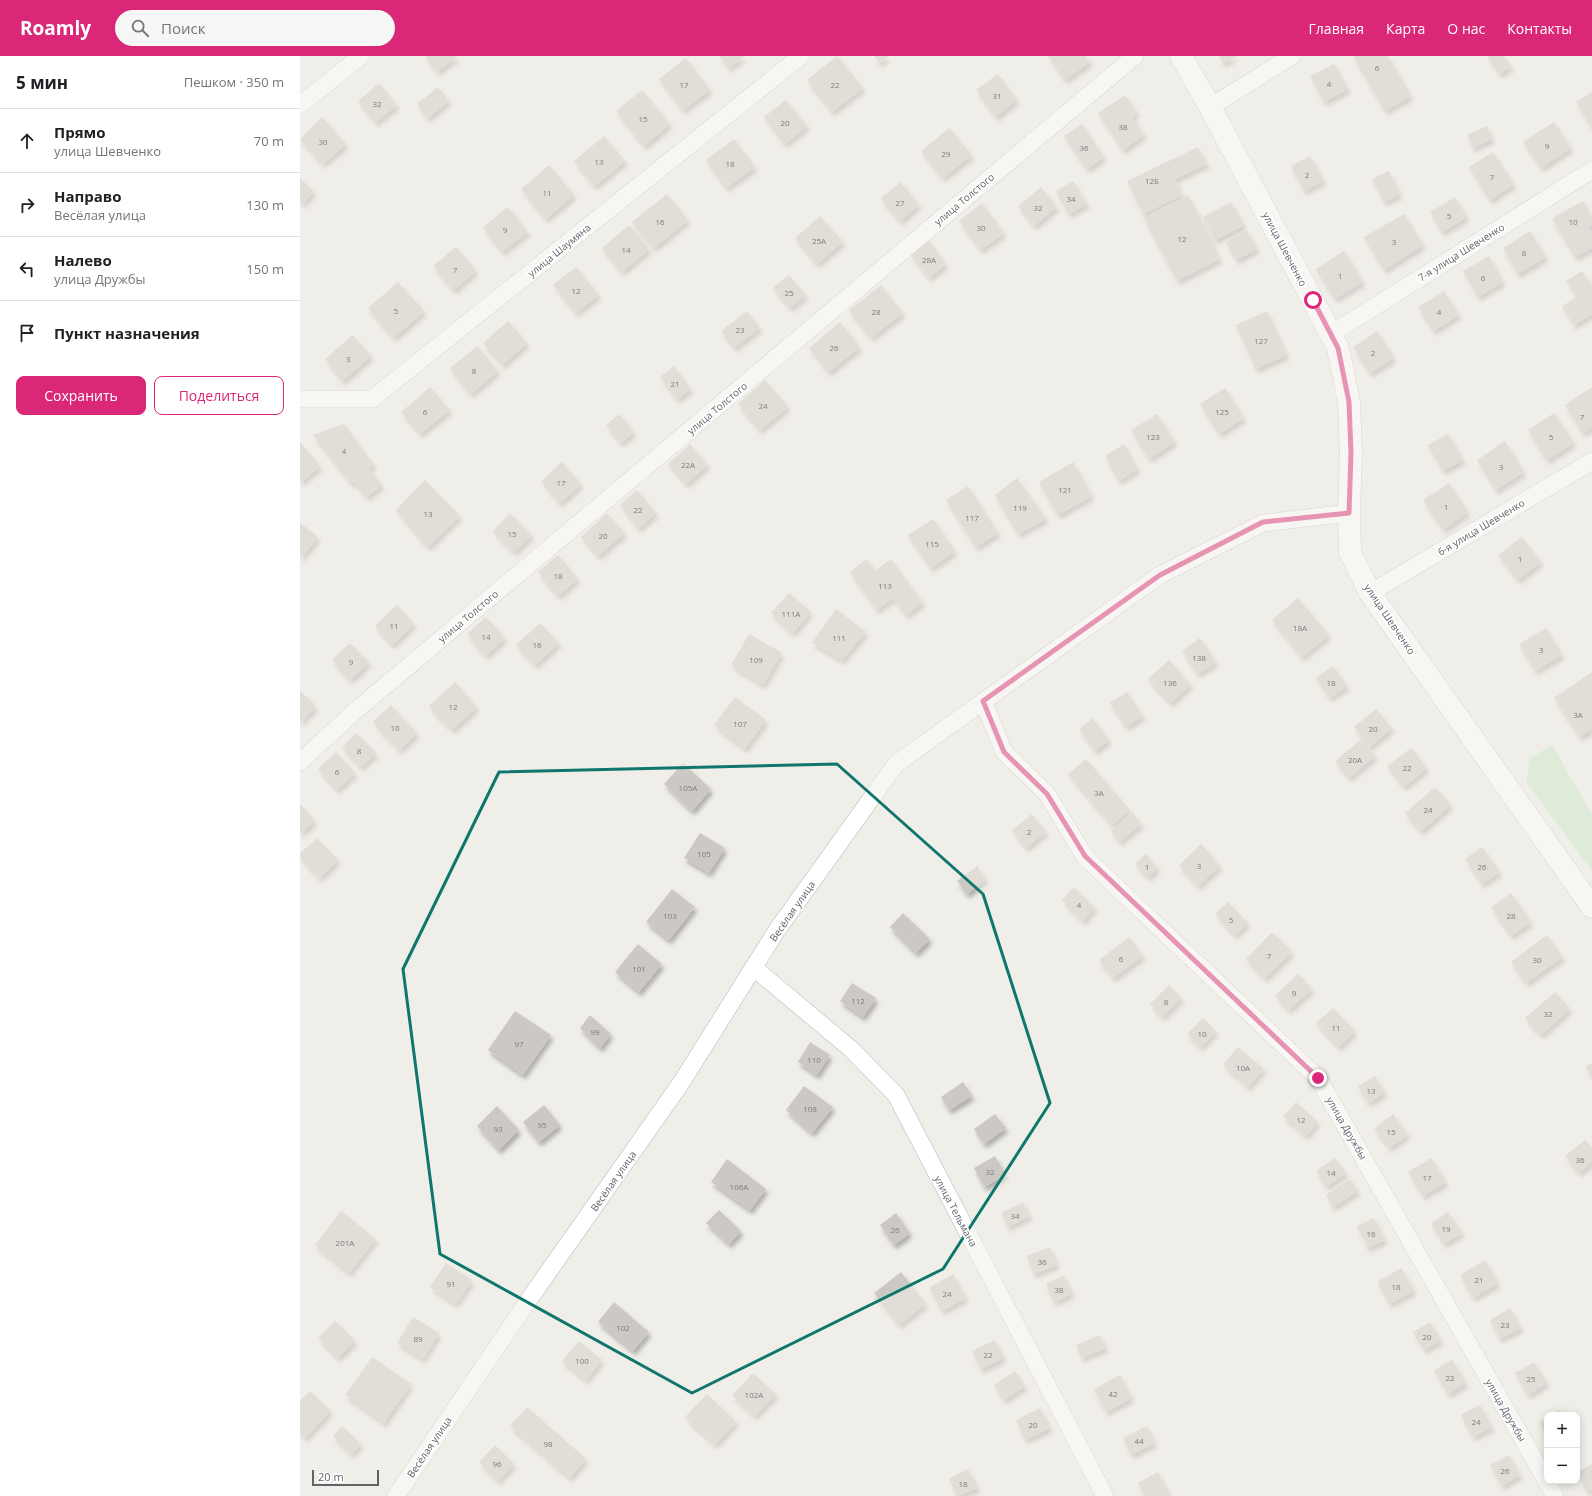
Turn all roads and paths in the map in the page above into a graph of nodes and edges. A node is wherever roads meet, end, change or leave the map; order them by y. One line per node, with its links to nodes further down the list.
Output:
1 (361, 56): 6 (street)
2 (801, 56): 10 (street, улица Шаумяна)
3 (1135, 56): 15 (street, улица Толстого)
4 (1181, 56): 7 (main road, улица Шевченко)
5 (1292, 56): 7 (street)
6 (300, 105)
7 (1210, 107): 9 (main road, улица Шевченко)
8 (1592, 170): 9 (street, 7-я улица Шевченко)
9 (1331, 334): 12 (main road, улица Шевченко)
10 (300, 399)
11 (1592, 462): 13 (street, 6-я улица Шевченко)
12 (1349, 513): 13 (main road, улица Шевченко); 14 (street, Весёлая улица)
13 (1370, 592): 16 (main road, улица Шевченко)
14 (983, 701): 17 (street, Весёлая улица); 20 (street, улица Дружбы)
15 (300, 762)
16 (1592, 907)
17 (754, 968): 18 (street, Весёлая улица); 19 (street, улица Тельмана)
18 (396, 1496)
19 (1105, 1496)
20 (1555, 1496)

